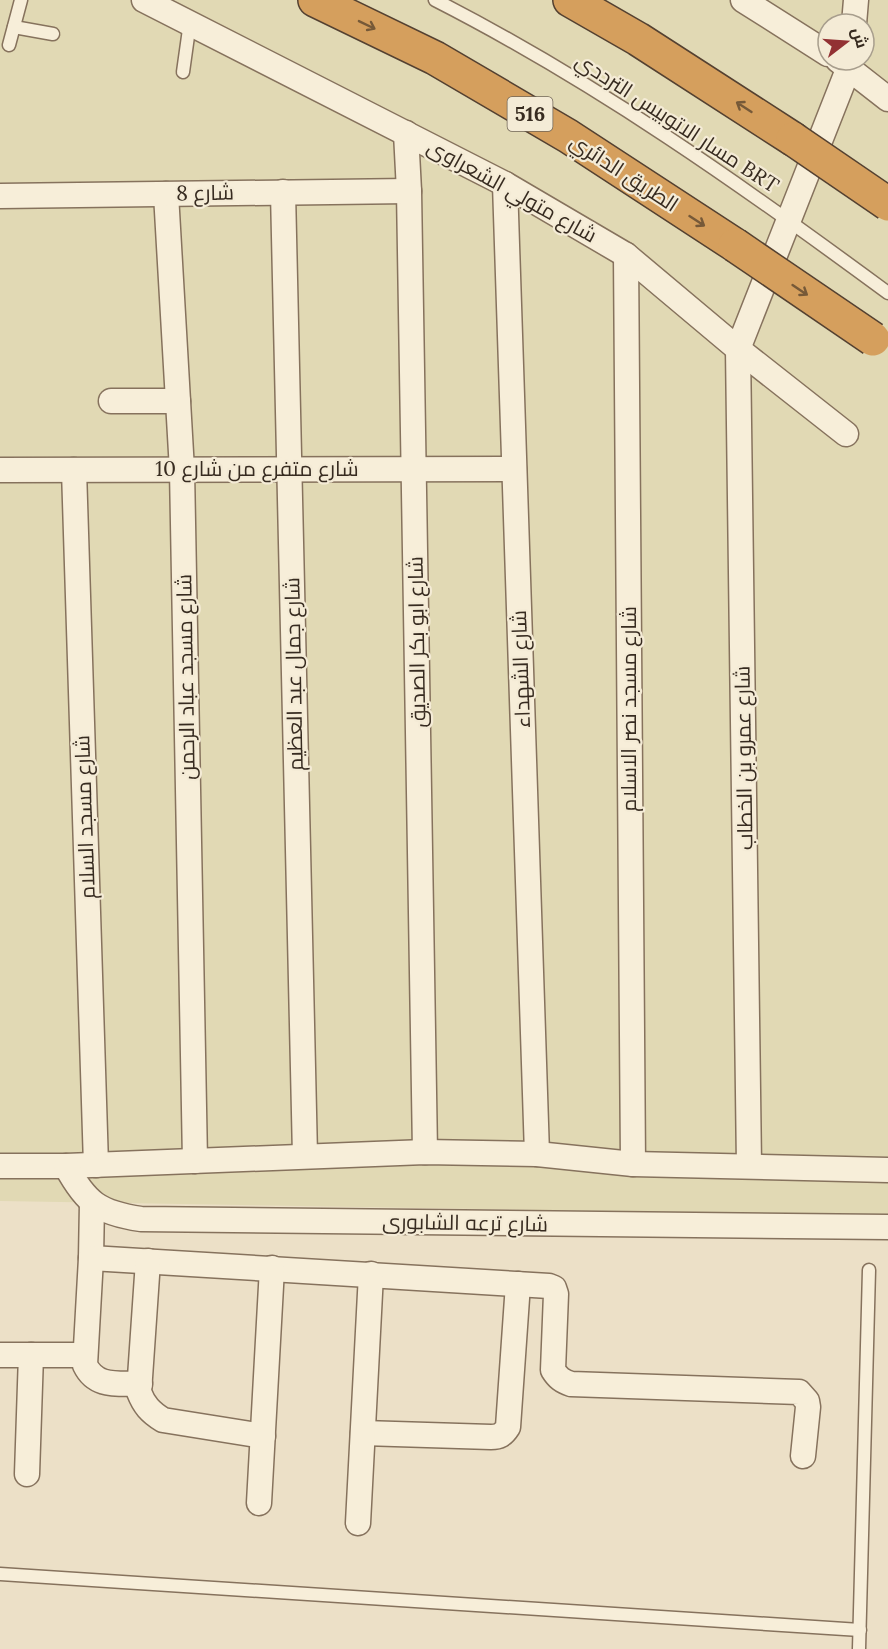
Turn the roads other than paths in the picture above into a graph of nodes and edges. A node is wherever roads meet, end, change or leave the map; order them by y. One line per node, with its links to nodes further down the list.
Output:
1 (21, 0): 8 (lane)
2 (144, 0): 7 (street, شارع متولي الشعراوى)
3 (315, 0): 25 (highway, الطريق الدائري / 516, one-way to 25, bridge)
4 (435, 0): 24 (lane, مسار الاتوبيس الترددي BRT)
5 (570, 0): 22 (highway, one-way to 5, bridge)
6 (743, 0): 11 (street)
7 (190, 22): 12 (lane); 16 (street, شارع متولي الشعراوى)
8 (14, 27): 9 (lane); 10 (lane)
9 (53, 34)
10 (9, 45)
11 (816, 46)
12 (183, 72)
13 (841, 72): 26 (street)
14 (857, 72): 15 (street)
15 (888, 99)
16 (406, 133): 17 (street, شارع متولي الشعراوى); 18 (street, شارع ابو بكر الصديق)
17 (505, 184): 23 (street, شارع متولي الشعراوى); 32 (street, شارع الشهداء)
18 (410, 190): 19 (street, شارع 8); 31 (street, شارع ابو بكر الصديق)
19 (283, 192): 20 (street, شارع 8); 30 (street, شارع جمال عبد العظيم)
20 (166, 194): 21 (street, شارع 8); 28 (street, شارع مسجد عباد الرحمن)
21 (0, 196)
22 (888, 204)
23 (626, 255): 26 (street, شارع متولي الشعراوى); 40 (street, شارع مسجد نصر الاسلام)
24 (888, 293)
25 (880, 346)
26 (738, 349): 29 (street, شارع متولي الشعراوى); 44 (street, شارع عمرو بن الخطاب)
27 (111, 401): 28 (street)
28 (178, 401): 35 (street, شارع مسجد عباد الرحمن)
29 (846, 434)
30 (290, 469): 31 (street, شارع متفرع من شارع 10); 35 (street, شارع متفرع من شارع 10); 38 (street, شارع جمال عبد العظيم)
31 (414, 469): 32 (street, شارع متفرع من شارع 10); 36 (street, شارع ابو بكر الصديق)
32 (514, 469): 37 (street, شارع الشهداء)
33 (0, 470): 34 (street, شارع متفرع من شارع 10)
34 (74, 470): 35 (street, شارع متفرع من شارع 10); 41 (street, شارع مسجد السلام)
35 (182, 470): 39 (street, شارع مسجد عباد الرحمن)
36 (425, 1152): 37 (street); 38 (street)
37 (537, 1154): 40 (street)
38 (305, 1156): 39 (street)
39 (195, 1161): 41 (street)
40 (633, 1164): 44 (street)
41 (96, 1165): 43 (street)
42 (0, 1166): 43 (street)
43 (66, 1166): 46 (street, شارع ترعه الشابورى)
44 (749, 1166): 45 (street)
45 (888, 1170)
46 (92, 1203): 47 (street, شارع ترعه الشابورى); 48 (street)
47 (888, 1227)
48 (91, 1258): 49 (street); 56 (street)
49 (148, 1261): 50 (street); 57 (street)
50 (272, 1268): 52 (street); 59 (street)
51 (868, 1270): 65 (lane)
52 (371, 1274): 53 (street); 58 (street)
53 (518, 1284): 58 (street); 60 (street)
54 (0, 1355): 55 (street)
55 (31, 1355): 56 (street); 61 (street)
56 (85, 1355): 57 (street)
57 (140, 1384): 59 (street)
58 (363, 1433): 63 (street)
59 (262, 1436): 62 (street)
60 (803, 1456)
61 (27, 1474)
62 (259, 1503)
63 (358, 1523)
64 (0, 1574): 65 (lane)
65 (860, 1630): 66 (lane)
66 (859, 1649)

